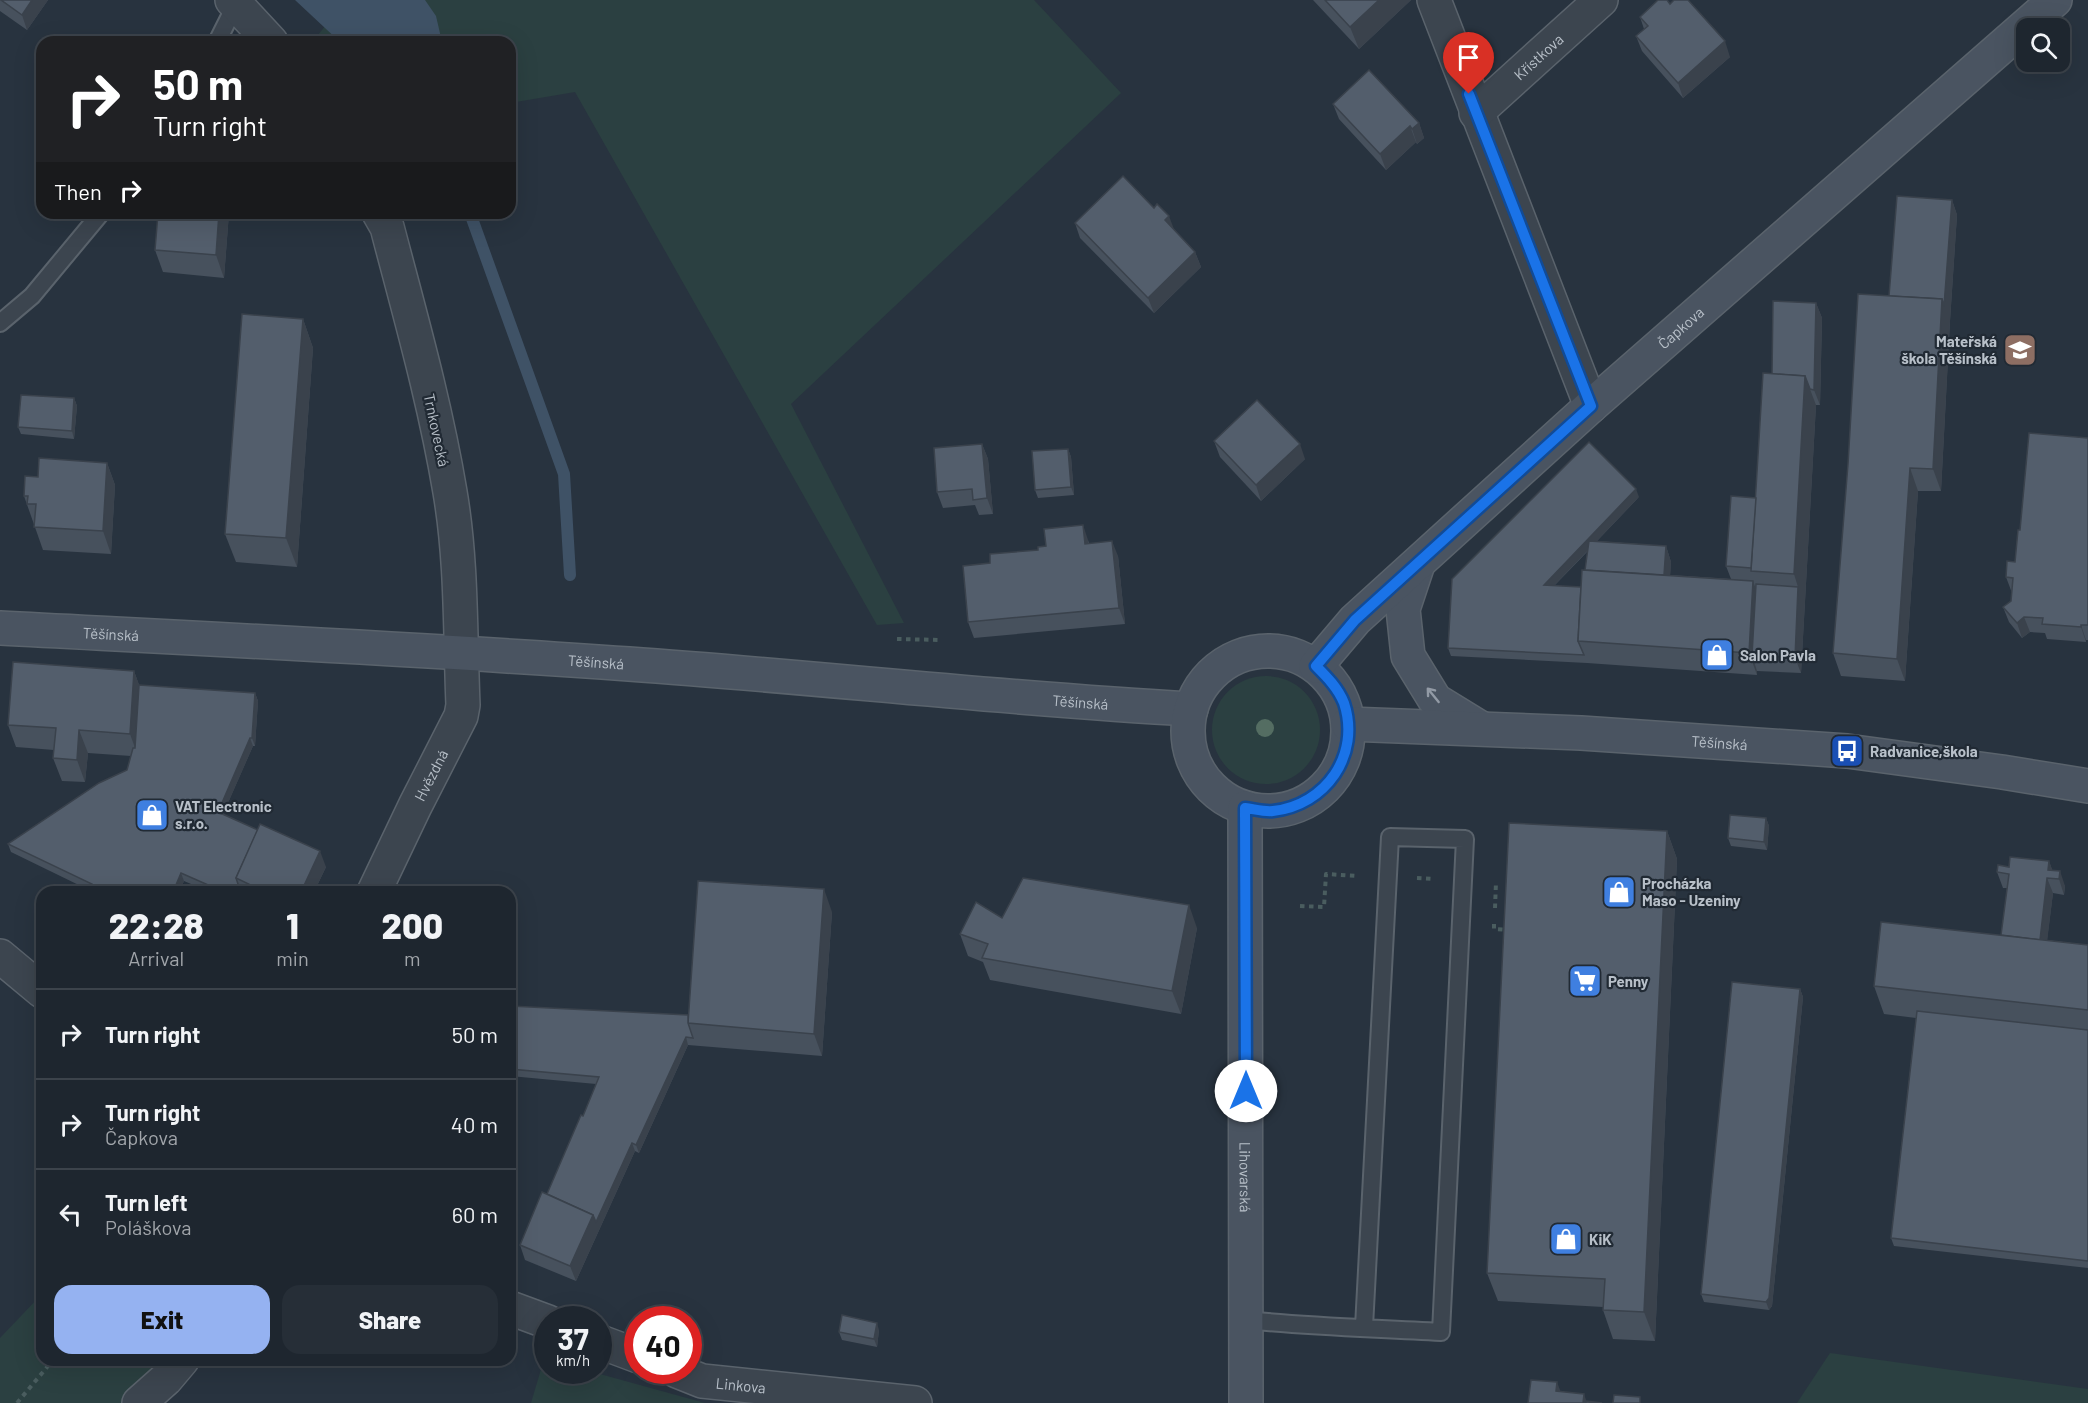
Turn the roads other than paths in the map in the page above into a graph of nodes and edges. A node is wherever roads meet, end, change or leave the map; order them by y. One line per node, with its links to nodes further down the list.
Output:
1 (1434, 0): 7 (street)
2 (1601, 0): 7 (street, Křístkova)
3 (2055, 0): 11 (main road, Čapkova)
4 (234, 2): 5 (lane); 6 (street)
5 (220, 36)
6 (265, 36)
7 (1476, 113): 11 (street)
8 (95, 219): 10 (lane)
9 (382, 219): 14 (street, Trnkovecká)
10 (0, 323)
11 (1591, 406): 12 (main road, Čapkova)
12 (1419, 563): 15 (main road, Čapkova); 18 (main road, one-way to 12)
13 (0, 628): 14 (main road, Těšínská)
14 (461, 652): 16 (main road, Těšínská); 21 (street, Hvězdná)
15 (1316, 666): 16 (main road); 17 (main road)
16 (1191, 709): 20 (main road)
17 (1348, 724): 18 (main road, Těšínská); 20 (main road)
18 (1481, 728): 19 (main road, Těšínská)
19 (2088, 786)
20 (1245, 808): 26 (main road, Lihovarská)
21 (377, 886)
22 (0, 956): 23 (street)
23 (36, 986)
24 (516, 1310): 25 (street)
25 (534, 1317)
26 (1247, 1320): 27 (lane); 32 (main road, Lihovarská)
27 (1364, 1327): 27 (lane)
28 (177, 1366): 30 (street)
29 (702, 1381): 31 (street, Linkova)
30 (139, 1403)
31 (915, 1403)
32 (1246, 1403)

